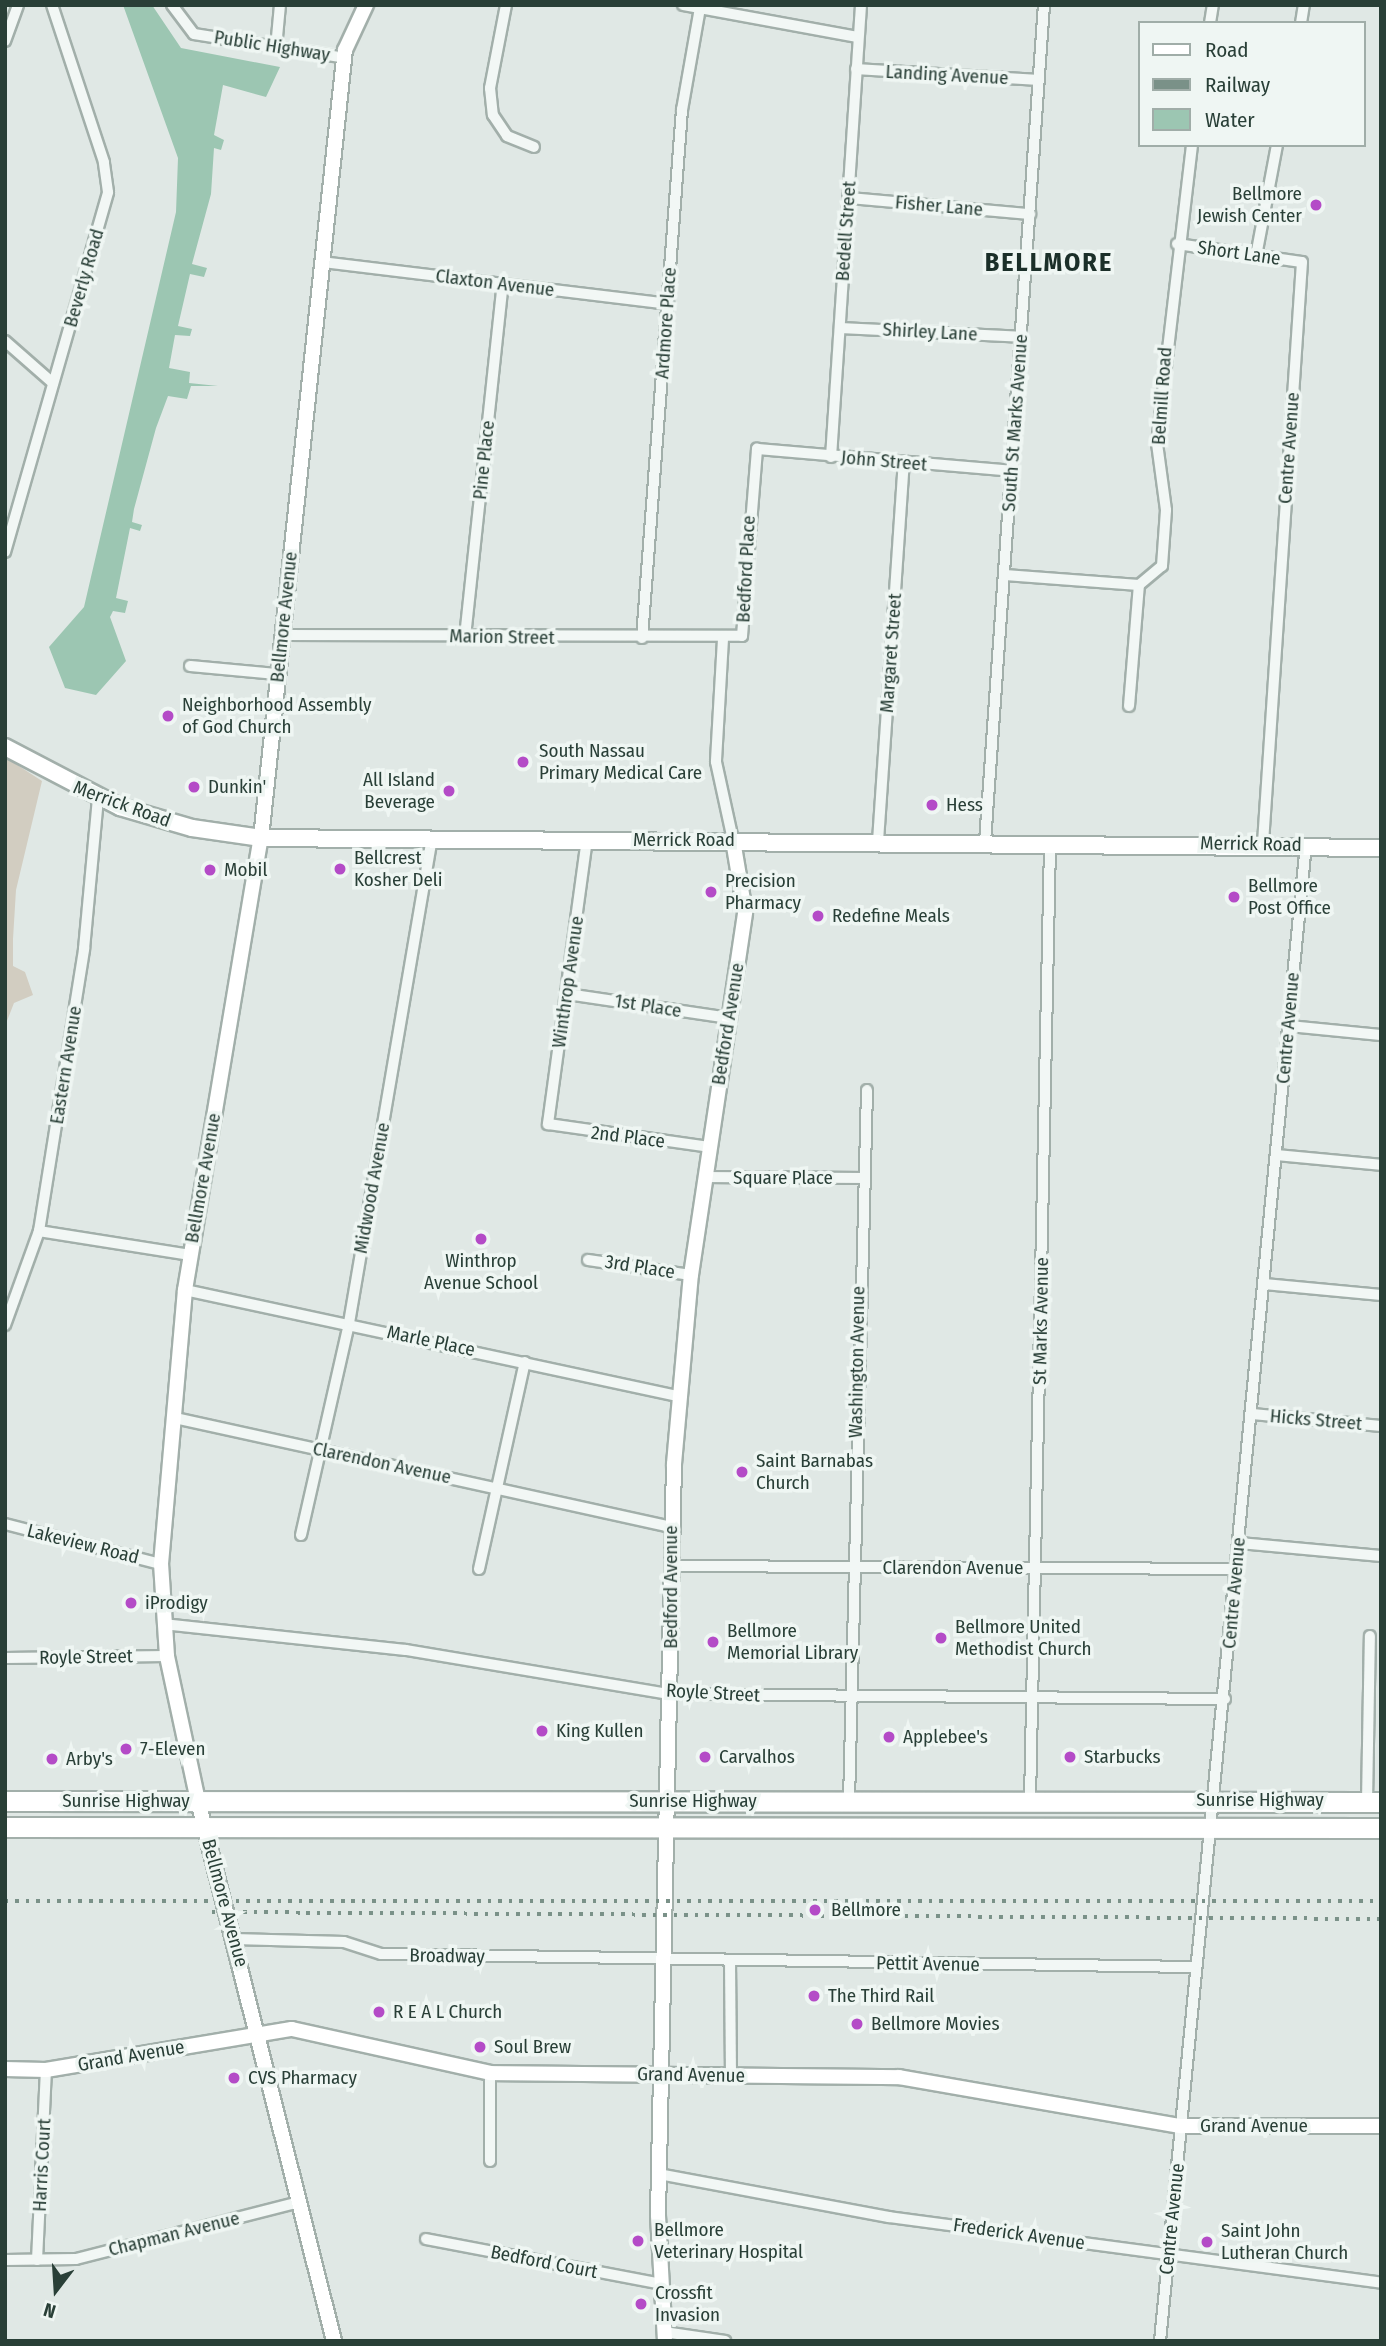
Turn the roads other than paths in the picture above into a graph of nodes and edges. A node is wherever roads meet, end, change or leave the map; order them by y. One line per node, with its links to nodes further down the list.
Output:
1 (18, 5): 12 (street)
2 (52, 5): 31 (street, Beverly Road)
3 (172, 5): 13 (street, Public Highway)
4 (280, 5): 13 (street)
5 (366, 5): 14 (street, Bellmore Avenue)
6 (506, 5): 17 (street)
7 (683, 5): 10 (street)
8 (861, 5): 11 (street, Bedell Street)
9 (1044, 5): 16 (street, South St Marks Avenue)
10 (700, 8): 11 (street); 27 (street, Ardmore Place)
11 (858, 37): 15 (street, Bedell Street)
12 (5, 41)
13 (275, 48): 14 (street, Public Highway)
14 (345, 58): 24 (street, Bellmore Avenue)
15 (856, 69): 16 (street, Landing Avenue); 20 (street, Bedell Street)
16 (1039, 80): 21 (street, South St Marks Avenue)
17 (534, 147)
18 (1192, 147): 22 (street, Belmill Road)
19 (1277, 147): 23 (street)
20 (849, 198): 21 (street, Fisher Lane); 28 (street, Bedell Street)
21 (1030, 214): 29 (street, South St Marks Avenue)
22 (1177, 244): 23 (street, Short Lane); 38 (street, Belmill Road)
23 (1256, 256): 25 (street, Short Lane)
24 (322, 262): 26 (street, Claxton Avenue); 39 (street, Bellmore Avenue)
25 (1302, 262): 55 (street, Centre Avenue)
26 (503, 284): 27 (street, Claxton Avenue); 40 (street, Pine Place)
27 (668, 304): 41 (street, Ardmore Place)
28 (840, 328): 29 (street, Shirley Lane); 33 (street, Bedell Street)
29 (1021, 337): 35 (street, South St Marks Avenue)
30 (5, 341): 31 (street)
31 (53, 383): 36 (street, Beverly Road)
32 (757, 449): 33 (street, John Street); 42 (street, Bedford Place)
33 (831, 457): 34 (street, John Street)
34 (904, 464): 35 (street, John Street); 52 (street, Margaret Street)
35 (1012, 471): 37 (street, South St Marks Avenue)
36 (5, 552)
37 (1004, 575): 38 (street); 53 (street, South St Marks Avenue)
38 (1139, 584): 45 (street)
39 (282, 635): 40 (street, Marion Street); 44 (street, Bellmore Avenue)
40 (465, 636): 41 (street, Marion Street)
41 (642, 638): 42 (street, Marion Street)
42 (723, 639): 51 (street, Bedford Place)
43 (190, 666): 44 (street)
44 (278, 674): 48 (street, Bellmore Avenue)
45 (1129, 706)
46 (5, 747): 47 (main road, Merrick Road)
47 (98, 798): 48 (main road, Merrick Road); 69 (street, Eastern Avenue)
48 (261, 838): 49 (main road, Merrick Road); 70 (street, Bellmore Avenue)
49 (432, 838): 50 (main road, Merrick Road); 76 (street, Midwood Avenue)
50 (587, 839): 51 (main road, Merrick Road); 58 (street, Winthrop Avenue)
51 (733, 840): 52 (main road, Merrick Road); 59 (street, Bedford Avenue)
52 (878, 841): 53 (main road, Merrick Road)
53 (985, 842): 54 (main road, Merrick Road)
54 (1050, 842): 55 (main road, Merrick Road); 93 (street, St Marks Avenue)
55 (1263, 843): 56 (main road, Merrick Road)
56 (1306, 844): 57 (main road, Merrick Road); 60 (street, Centre Avenue)
57 (1381, 848)
58 (567, 994): 59 (street, 1st Place); 63 (street, Winthrop Avenue)
59 (729, 1018): 64 (street, Bedford Avenue)
60 (1289, 1026): 61 (street); 65 (street, Centre Avenue)
61 (1381, 1035)
62 (867, 1090): 68 (street, Washington Avenue)
63 (548, 1124): 64 (street, 2nd Place)
64 (709, 1147): 67 (street, Bedford Avenue)
65 (1276, 1155): 66 (street); 73 (street, Centre Avenue)
66 (1381, 1165)
67 (706, 1177): 68 (street, Square Place); 72 (street, Bedford Avenue)
68 (861, 1178): 92 (street, Washington Avenue)
69 (39, 1231): 70 (street); 77 (street, Eastern Avenue)
70 (190, 1255): 74 (street, Bellmore Avenue)
71 (588, 1260): 72 (street, 3rd Place)
72 (691, 1275): 79 (street, Bedford Avenue)
73 (1264, 1284): 75 (street); 80 (street, Centre Avenue)
74 (185, 1290): 76 (street, Marle Place); 81 (street, Bellmore Avenue)
75 (1381, 1295)
76 (349, 1323): 78 (street, Marle Place); 83 (street, Midwood Avenue)
77 (5, 1325)
78 (526, 1362): 79 (street, Marle Place); 84 (street)
79 (677, 1396): 86 (street, Bedford Avenue)
80 (1252, 1414): 82 (street, Hicks Street); 88 (street, Centre Avenue)
81 (175, 1418): 83 (street, Clarendon Avenue); 90 (street, Bellmore Avenue)
82 (1381, 1426)
83 (320, 1450): 84 (street, Clarendon Avenue); 87 (street, Midwood Avenue)
84 (498, 1489): 86 (street, Clarendon Avenue); 94 (street)
85 (5, 1524): 90 (street, Lakeview Road)
86 (671, 1527): 91 (street, Bedford Avenue)
87 (300, 1535)
88 (1239, 1543): 89 (street); 95 (street, Centre Avenue)
89 (1381, 1556)
90 (161, 1564): 96 (street, Bellmore Avenue)
91 (671, 1566): 92 (street, Clarendon Avenue); 100 (street, Bedford Avenue)
92 (853, 1567): 93 (street, Clarendon Avenue); 101 (street, Washington Avenue)
93 (1035, 1568): 95 (street, Clarendon Avenue); 102 (street, St Marks Avenue)
94 (479, 1569)
95 (1236, 1569): 103 (street, Centre Avenue)
96 (163, 1624): 98 (street, Bellmore Avenue); 100 (street, Royle Street)
97 (1370, 1636): 110 (street)
98 (167, 1656): 99 (street, Royle Street); 107 (street, Bellmore Avenue)
99 (5, 1658)
100 (670, 1694): 101 (street, Royle Street); 109 (street, Bedford Avenue)
101 (851, 1697): 102 (street, Royle Street); 108 (street, Washington Avenue)
102 (1033, 1698): 103 (street, Royle Street); 104 (street, St Marks Avenue)
103 (1224, 1699): 105 (street, Centre Avenue)
104 (1030, 1800): 105 (highway, Sunrise Highway); 108 (highway, Sunrise Highway)
105 (1216, 1800): 110 (highway, Sunrise Highway); 113 (street, Centre Avenue)
106 (5, 1801): 107 (highway, Sunrise Highway)
107 (198, 1801): 109 (highway, Sunrise Highway); 111 (street, Bellmore Avenue)
108 (849, 1801): 109 (highway, Sunrise Highway)
109 (667, 1802): 114 (street, Bedford Avenue)
110 (1374, 1802)
111 (205, 1826): 112 (highway, Sunrise Highway); 114 (highway, Sunrise Highway); 116 (street, Bellmore Avenue)
112 (5, 1827)
113 (1211, 1827): 114 (highway, Sunrise Highway); 115 (highway, Sunrise Highway); 119 (street, Centre Avenue)
114 (666, 1828): 117 (street, Bedford Avenue)
115 (1381, 1828)
116 (234, 1938): 117 (street, Broadway); 120 (street, Bellmore Avenue)
117 (663, 1960): 118 (street, Pettit Avenue); 124 (street, Bedford Avenue)
118 (730, 1961): 119 (street, Pettit Avenue); 125 (street)
119 (1194, 1967): 126 (street, Centre Avenue)
120 (259, 2034): 122 (street, Grand Avenue); 123 (street, Grand Avenue); 130 (street, Bellmore Avenue)
121 (5, 2069): 122 (street, Grand Avenue)
122 (46, 2070): 134 (street, Harris Court)
123 (490, 2073): 124 (street, Grand Avenue); 128 (street)
124 (660, 2074): 125 (street, Grand Avenue); 129 (street, Bedford Avenue)
125 (731, 2075): 126 (street, Grand Avenue)
126 (1181, 2126): 127 (street, Grand Avenue); 132 (street, Centre Avenue)
127 (1381, 2126)
128 (490, 2161)
129 (659, 2174): 132 (street, Frederick Avenue); 136 (street, Bedford Avenue)
130 (300, 2202): 134 (street, Chapman Avenue); 138 (street, Bellmore Avenue)
131 (426, 2239): 136 (street, Bedford Court)
132 (1169, 2253): 135 (street, Frederick Avenue); 140 (street, Centre Avenue)
133 (5, 2260): 134 (street, Chapman Avenue)
134 (37, 2260)
135 (1381, 2283)
136 (662, 2284): 137 (street, Bedford Avenue)
137 (665, 2336): 139 (street)
138 (334, 2341)
139 (725, 2341)
140 (1160, 2341)

